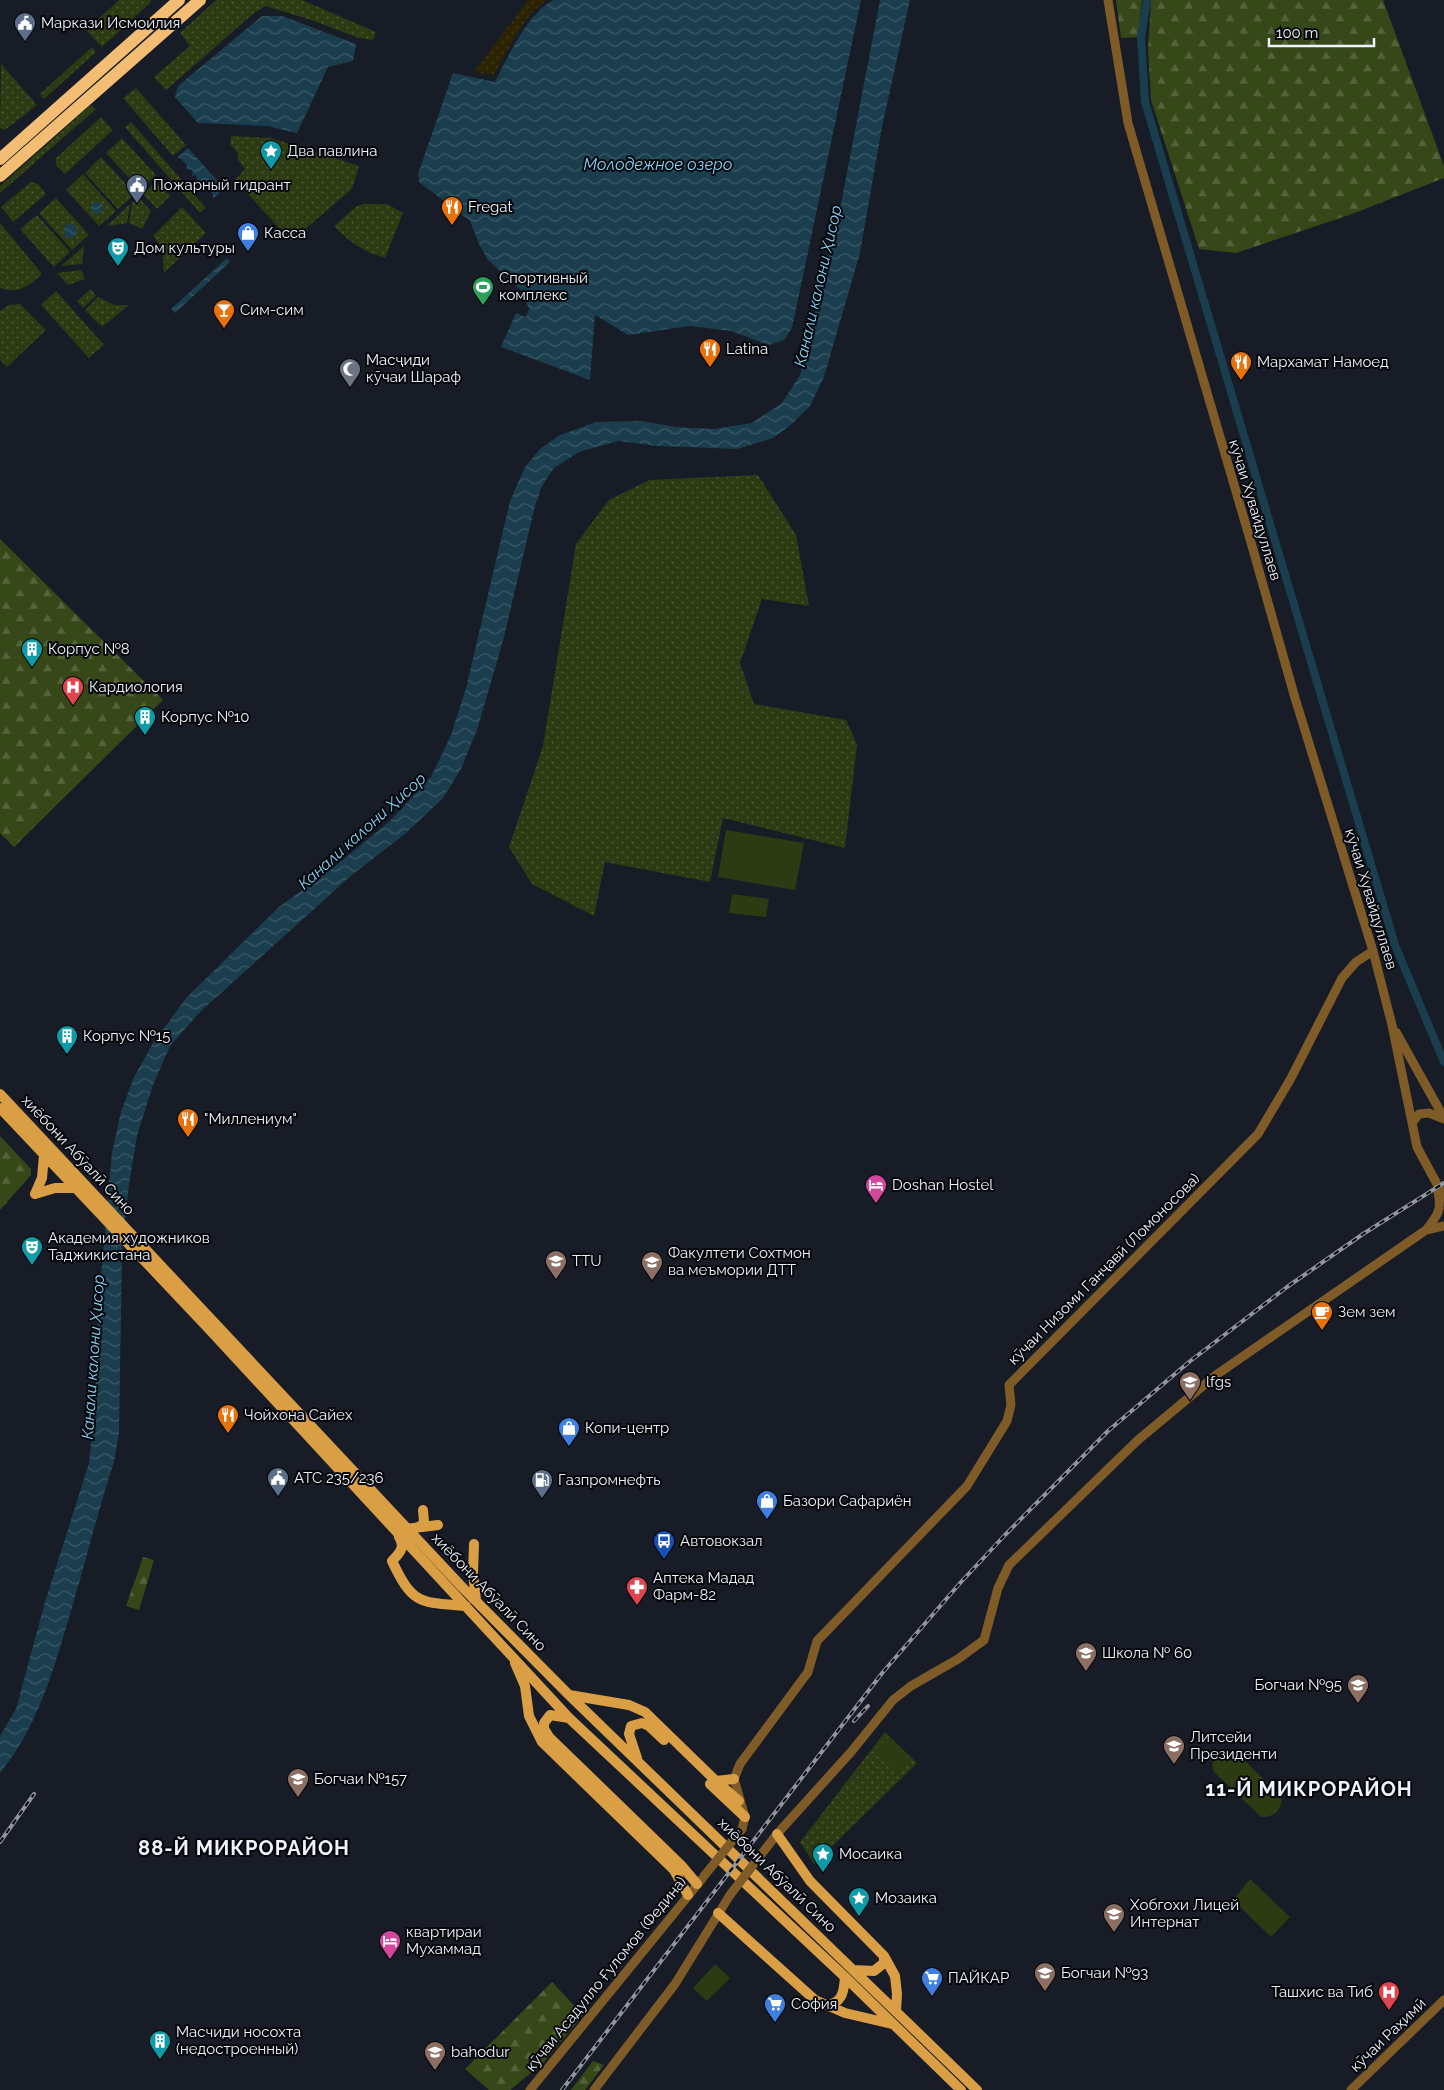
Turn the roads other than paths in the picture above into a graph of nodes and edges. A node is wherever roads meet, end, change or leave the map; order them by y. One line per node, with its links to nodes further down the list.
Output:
1 (179, 0): 4 (highway)
2 (200, 0): 5 (highway)
3 (1108, 0): 6 (street, кӯчаи Хувайдуллаев)
4 (0, 159)
5 (0, 176)
6 (1373, 951): 7 (street, кӯчаи Хувайдуллаев); 30 (street, кӯчаи Низоми Ганҷавӣ (Ломоносова))
7 (1392, 1025): 10 (street, кӯчаи Хувайдуллаев); 11 (street, кӯчаи Хувайдуллаев)
8 (0, 1094): 14 (main road, хиёбони Абӯалӣ Сино)
9 (0, 1108): 12 (main road, хиёбони Абӯалӣ Сино)
10 (1444, 1119): 11 (street)
11 (1412, 1123): 13 (street, кӯчаи Хувайдуллаев)
12 (44, 1155): 14 (main road, хиёбони Абӯалӣ Сино); 14 (main road)
13 (1437, 1187): 15 (street, кӯчаи Хувайдуллаев); 17 (street)
14 (82, 1190): 18 (main road, хиёбони Абӯалӣ Сино)
15 (1444, 1197)
16 (1444, 1226): 17 (street)
17 (1426, 1230): 34 (street)
18 (213, 1326): 21 (main road, хиёбони Абӯалӣ Сино); 22 (main road, хиёбони Абӯалӣ Сино)
19 (423, 1510): 21 (main road)
20 (438, 1525): 21 (main road)
21 (406, 1529): 24 (main road, хиёбони Абӯалӣ Сино)
22 (395, 1531): 25 (main road, хиёбони Абӯалӣ Сино); 25 (main road)
23 (474, 1544): 24 (main road)
24 (476, 1600): 27 (main road, хиёбони Абӯалӣ Сино)
25 (466, 1606): 26 (main road, хиёбони Абӯалӣ Сино)
26 (512, 1656): 28 (main road, хиёбони Абӯалӣ Сино); 36 (main road)
27 (569, 1695): 29 (main road, хиёбони Абӯалӣ Сино); 31 (main road)
28 (569, 1718): 35 (main road); 40 (main road, хиёбони Абӯалӣ Сино)
29 (638, 1761): 33 (main road); 39 (main road, хиёбони Абӯалӣ Сино)
30 (734, 1779): 31 (main road); 32 (street)
31 (716, 1781): 32 (main road)
32 (739, 1801): 33 (street)
33 (745, 1817): 35 (street, кӯчаи Асадулло Ғуломов (Федина), bridge)
34 (777, 1834): 37 (street, bridge); 38 (main road)
35 (700, 1880): 36 (street, кӯчаи Асадулло Ғуломов (Федина))
36 (688, 1895): 45 (street, кӯчаи Асадулло Ғуломов (Федина))
37 (718, 1913): 42 (main road); 46 (street)
38 (884, 1956): 39 (main road); 43 (main road)
39 (854, 1970): 43 (main road, хиёбони Абӯалӣ Сино)
40 (846, 1977): 42 (main road); 44 (main road, хиёбони Абӯалӣ Сино)
41 (1444, 2000): 49 (street, кӯчаи Раҳимӣ)
42 (823, 2005): 44 (main road)
43 (896, 2011): 48 (main road, хиёбони Абӯалӣ Сино)
44 (893, 2024): 47 (main road, хиёбони Абӯалӣ Сино)
45 (530, 2090)
46 (594, 2090)
47 (961, 2090)
48 (978, 2090)
49 (1351, 2090)

